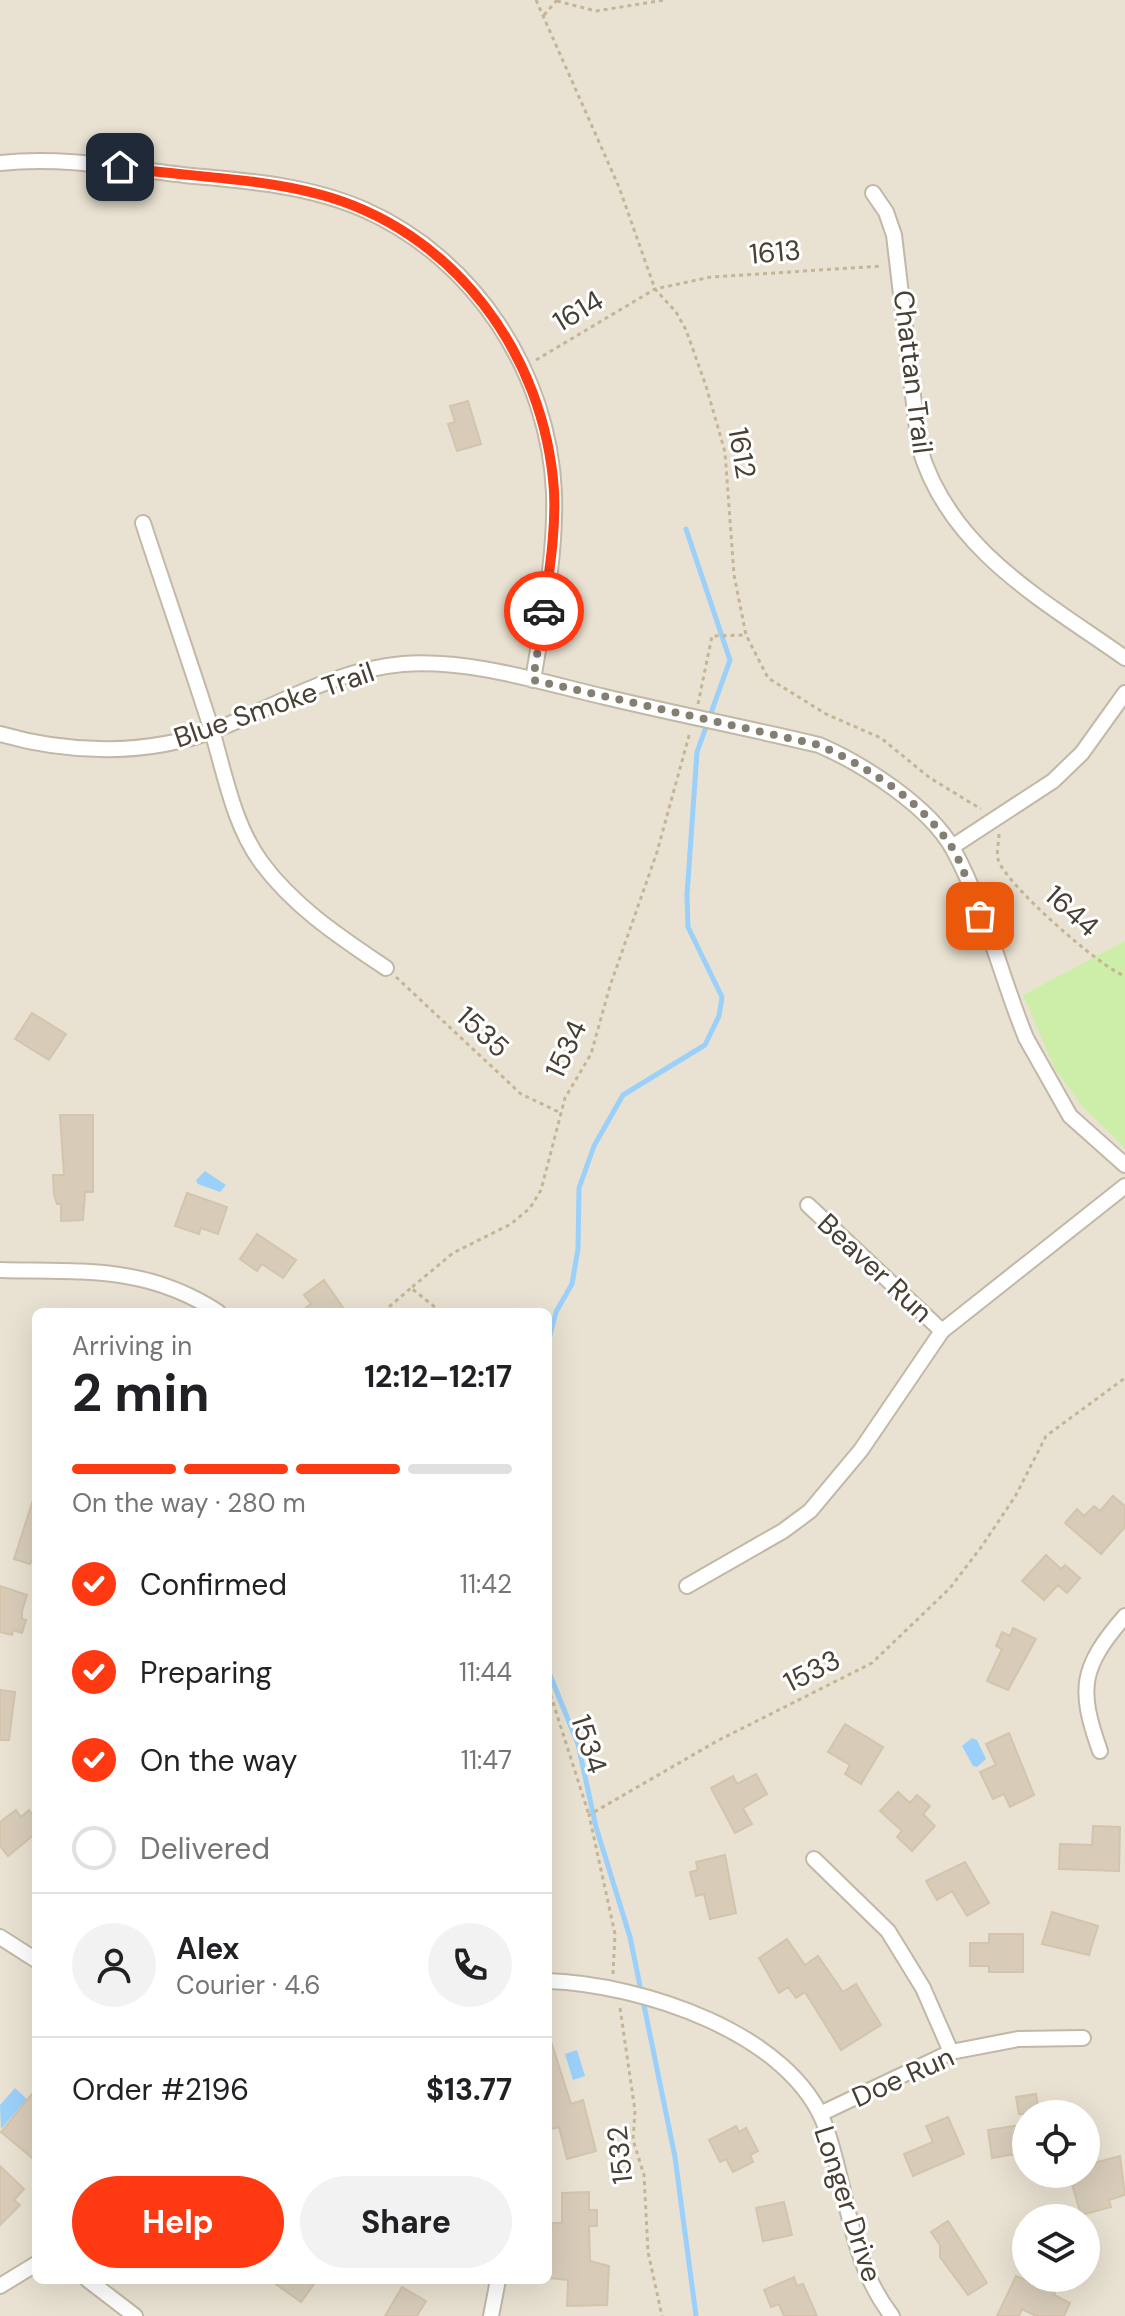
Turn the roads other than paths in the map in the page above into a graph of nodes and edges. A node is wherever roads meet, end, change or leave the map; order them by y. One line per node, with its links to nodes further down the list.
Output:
1 (0, 163): 5 (street)
2 (873, 193): 4 (street, Chattan Trail)
3 (143, 523): 7 (street)
4 (1125, 658)
5 (533, 680): 7 (street, Blue Smoke Trail); 9 (street, Blue Smoke Trail)
6 (1125, 693): 9 (street)
7 (212, 731): 8 (street, Blue Smoke Trail); 10 (street)
8 (0, 734)
9 (952, 847): 11 (street, Blue Smoke Trail)
10 (386, 968)
11 (1125, 1165)
12 (1125, 1186): 16 (street)
13 (808, 1205): 16 (street, Beaver Run)
14 (0, 1270): 15 (street)
15 (211, 1308)
16 (942, 1331): 17 (street)
17 (687, 1586)
18 (1125, 1616): 19 (street)
19 (1100, 1751)
20 (814, 1859): 25 (street)
21 (0, 1937): 22 (street)
22 (32, 1957)
23 (552, 1981): 26 (street, Longer Drive)
24 (1083, 2038): 25 (street, Doe Run)
25 (951, 2052): 26 (street, Doe Run)
26 (820, 2114): 33 (street, Longer Drive)
27 (32, 2266): 30 (street)
28 (93, 2284): 31 (street)
29 (497, 2284): 32 (street)
30 (0, 2286)
31 (135, 2316)
32 (491, 2316)
33 (892, 2316)

